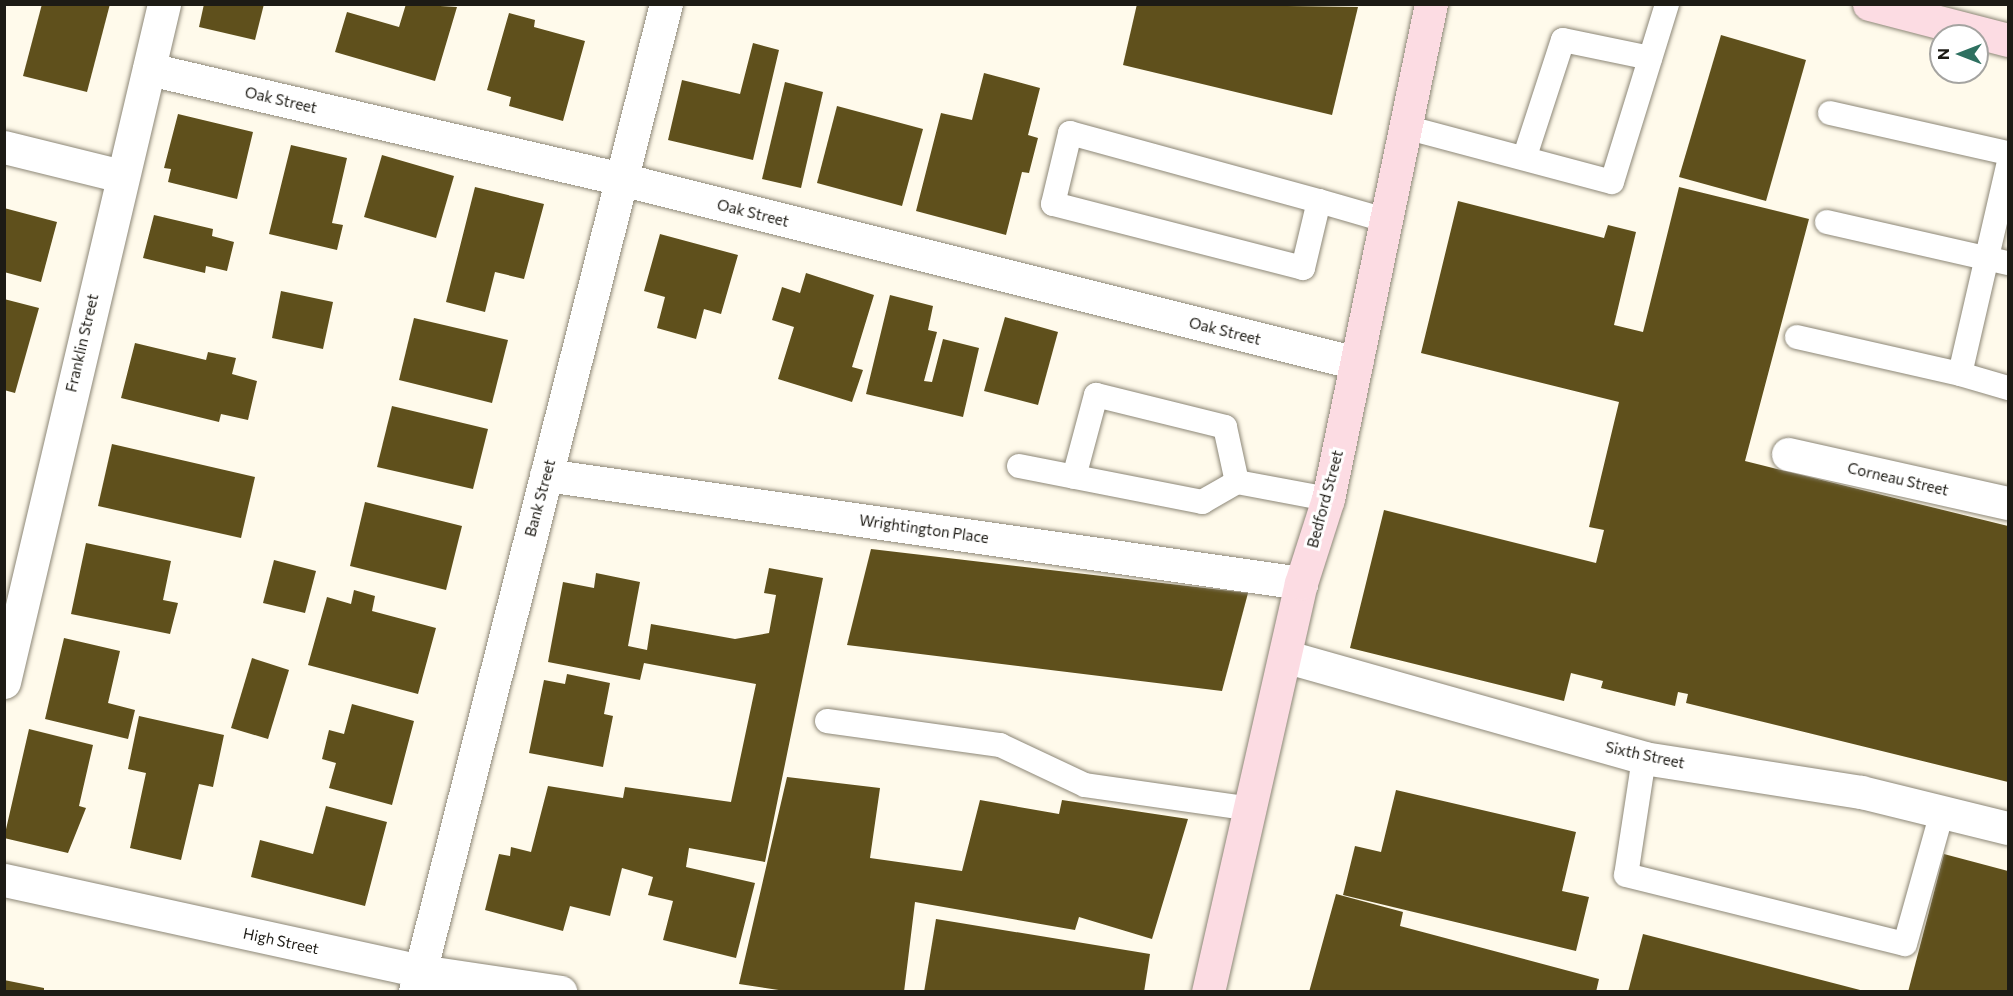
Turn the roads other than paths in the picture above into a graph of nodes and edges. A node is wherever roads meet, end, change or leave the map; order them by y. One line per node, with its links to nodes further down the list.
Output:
1 (164, 4): 8 (street, Franklin Street)
2 (666, 4): 16 (street, Bank Street)
3 (1431, 4): 10 (main road, Bedford Street)
4 (1667, 4): 7 (lane)
5 (1869, 4): 6 (main road)
6 (2008, 40)
7 (1650, 58): 13 (lane); 13 (lane)
8 (149, 69): 15 (street, Franklin Street); 16 (street, Oak Street)
9 (1830, 113): 12 (lane)
10 (1405, 127): 13 (lane); 18 (main road, Bedford Street)
11 (4, 147): 15 (street)
12 (2008, 153)
13 (1525, 156)
14 (2008, 166): 20 (lane)
15 (121, 176): 34 (street, Franklin Street)
16 (625, 180): 22 (street, Oak Street); 27 (street, Bank Street)
17 (1319, 201): 17 (lane); 18 (lane)
18 (1386, 220): 22 (main road, Bedford Street)
19 (1827, 222): 20 (lane)
20 (1998, 261): 23 (lane)
21 (1797, 337): 23 (lane)
22 (1356, 363): 30 (main road, Bedford Street)
23 (1960, 374): 24 (lane)
24 (2008, 388)
25 (1788, 454): 31 (street, Corneau Street)
26 (1019, 466): 28 (lane)
27 (546, 475): 32 (street, Wrightington Place); 41 (street, Bank Street)
28 (1074, 477): 29 (lane); 29 (lane)
29 (1237, 482): 30 (lane)
30 (1328, 499): 32 (main road, Bedford Street)
31 (2008, 503)
32 (1301, 583): 33 (main road, Bedford Street)
33 (1288, 657): 36 (street, Sixth Street); 37 (main road, Bedford Street)
34 (4, 682)
35 (827, 721): 37 (lane)
36 (1644, 758): 38 (street, Sixth Street); 38 (lane)
37 (1251, 809): 43 (main road, Bedford Street)
38 (1942, 812): 39 (street, Sixth Street)
39 (2008, 828)
40 (4, 880): 41 (street, High Street)
41 (418, 981): 42 (street, High Street)
42 (560, 992)
43 (1208, 992)

